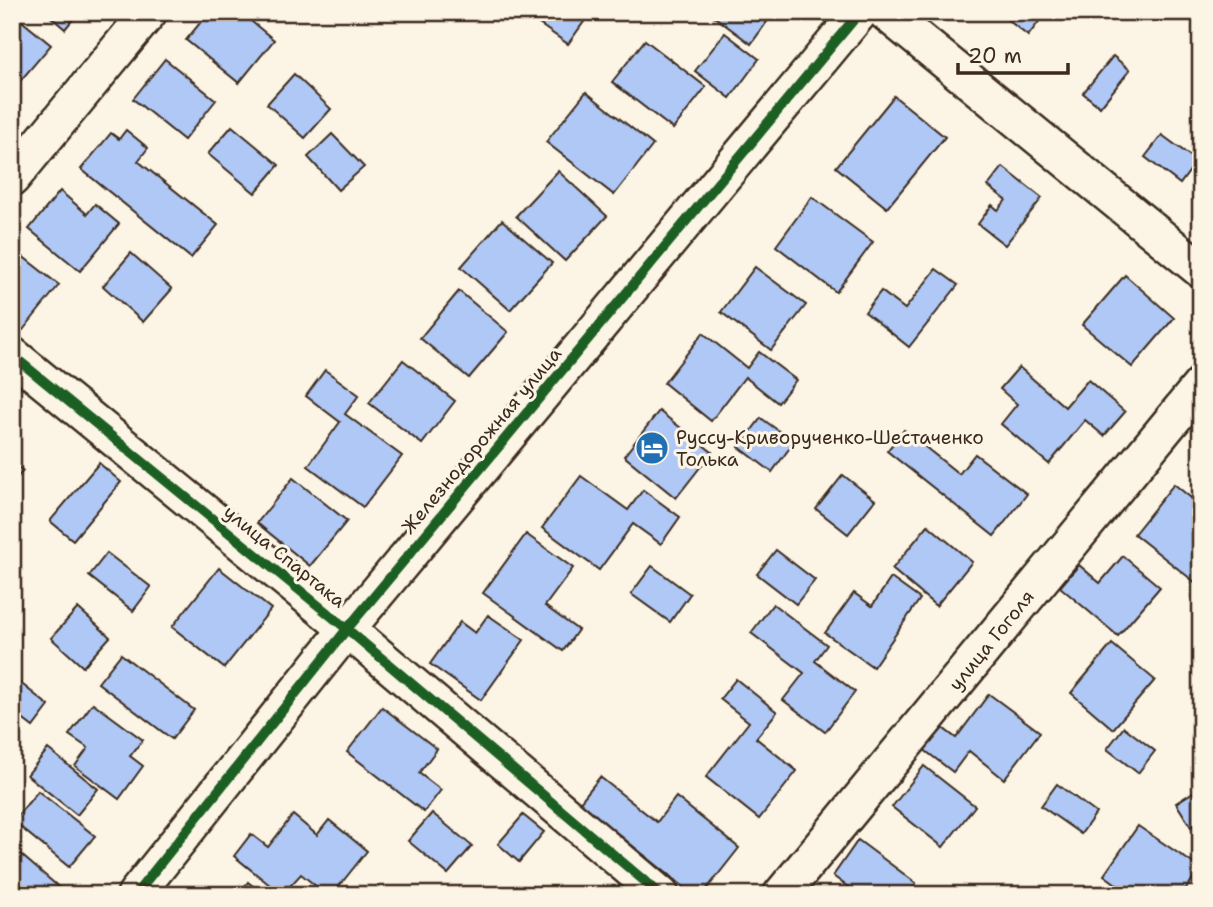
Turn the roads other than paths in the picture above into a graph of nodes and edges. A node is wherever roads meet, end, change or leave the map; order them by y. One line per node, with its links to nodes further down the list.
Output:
1 (149, 12): 4 (street)
2 (860, 12): 8 (street, Железнодорожная улица)
3 (885, 12): 5 (street)
4 (12, 178)
5 (1201, 270)
6 (12, 355): 8 (street, улица Спартака)
7 (1201, 385): 11 (street, улица Гоголя)
8 (347, 629): 9 (street, Железнодорожная улица); 10 (street, улица Спартака)
9 (135, 895)
10 (661, 895)
11 (781, 895)

